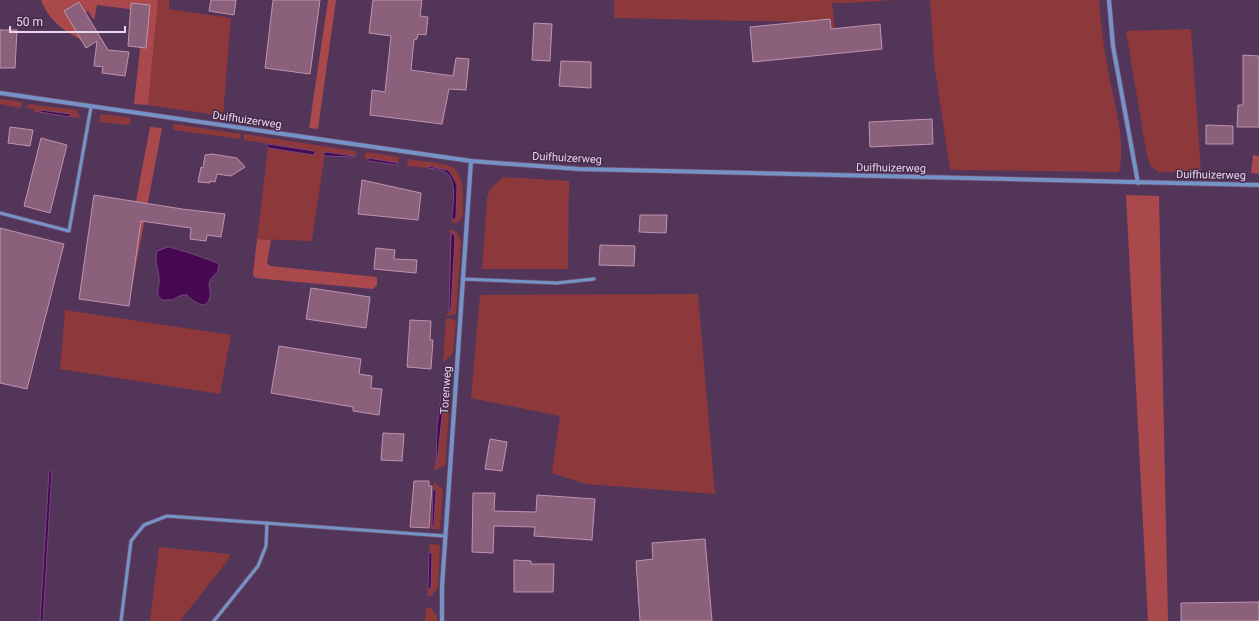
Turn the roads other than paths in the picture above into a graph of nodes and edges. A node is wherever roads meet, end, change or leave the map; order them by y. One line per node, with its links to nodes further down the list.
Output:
1 (1109, 0): 5 (street)
2 (0, 93): 3 (street, Duifhuizerweg)
3 (91, 106): 4 (street, Duifhuizerweg); 7 (lane)
4 (471, 161): 5 (street, Duifhuizerweg); 8 (street, Torenweg)
5 (1138, 183): 6 (street, Duifhuizerweg)
6 (1259, 185)
7 (0, 213)
8 (463, 278): 9 (lane); 11 (street, Torenweg)
9 (594, 279)
10 (267, 523): 11 (lane); 12 (lane); 13 (lane)
11 (445, 536): 14 (street, Torenweg)
12 (121, 621)
13 (214, 621)
14 (442, 621)

